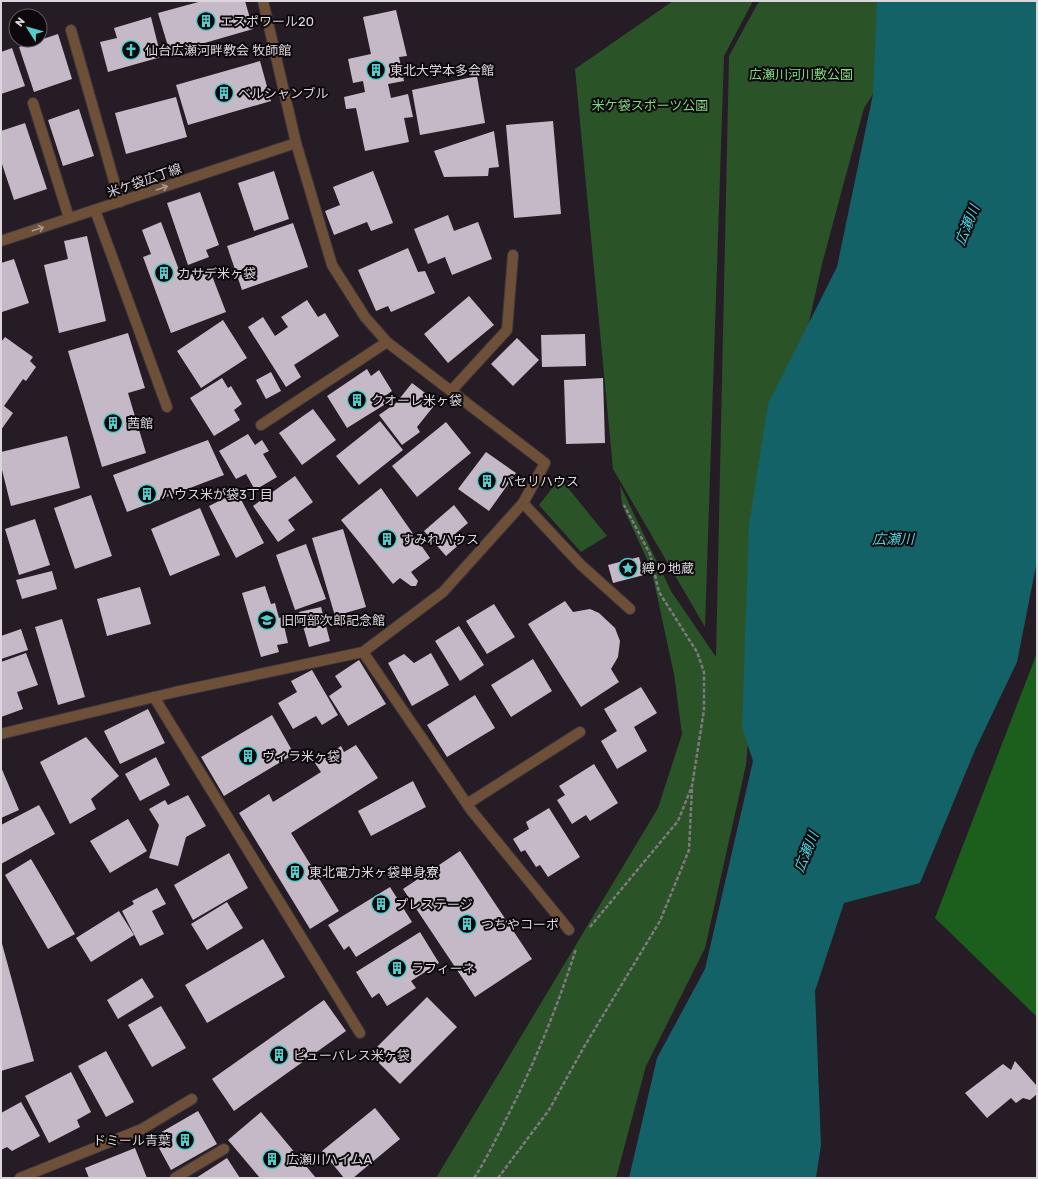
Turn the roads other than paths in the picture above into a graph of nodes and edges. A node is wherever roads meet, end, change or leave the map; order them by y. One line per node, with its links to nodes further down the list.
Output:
1 (263, 1): 4 (street)
2 (71, 30): 5 (street)
3 (33, 103): 7 (street)
4 (296, 143): 5 (street, 米ケ袋広丁線, one-way to 4); 10 (street)
5 (120, 202): 6 (street, 米ケ袋広丁線)
6 (95, 210): 7 (street, 米ケ袋広丁線); 12 (street)
7 (69, 218): 8 (street, 米ケ袋広丁線, one-way to 7)
8 (1, 241)
9 (513, 255): 11 (street)
10 (387, 342): 11 (street); 13 (street)
11 (451, 391): 14 (street)
12 (167, 407)
13 (261, 425)
14 (523, 503): 15 (street); 16 (street)
15 (630, 609)
16 (363, 652): 17 (street); 20 (street)
17 (154, 697): 19 (street); 22 (street)
18 (580, 732): 20 (street)
19 (1, 734)
20 (467, 804): 21 (street)
21 (569, 930)
22 (360, 1034)
23 (192, 1099): 25 (street)
24 (224, 1149): 26 (street)
25 (20, 1178)
26 (175, 1178)

